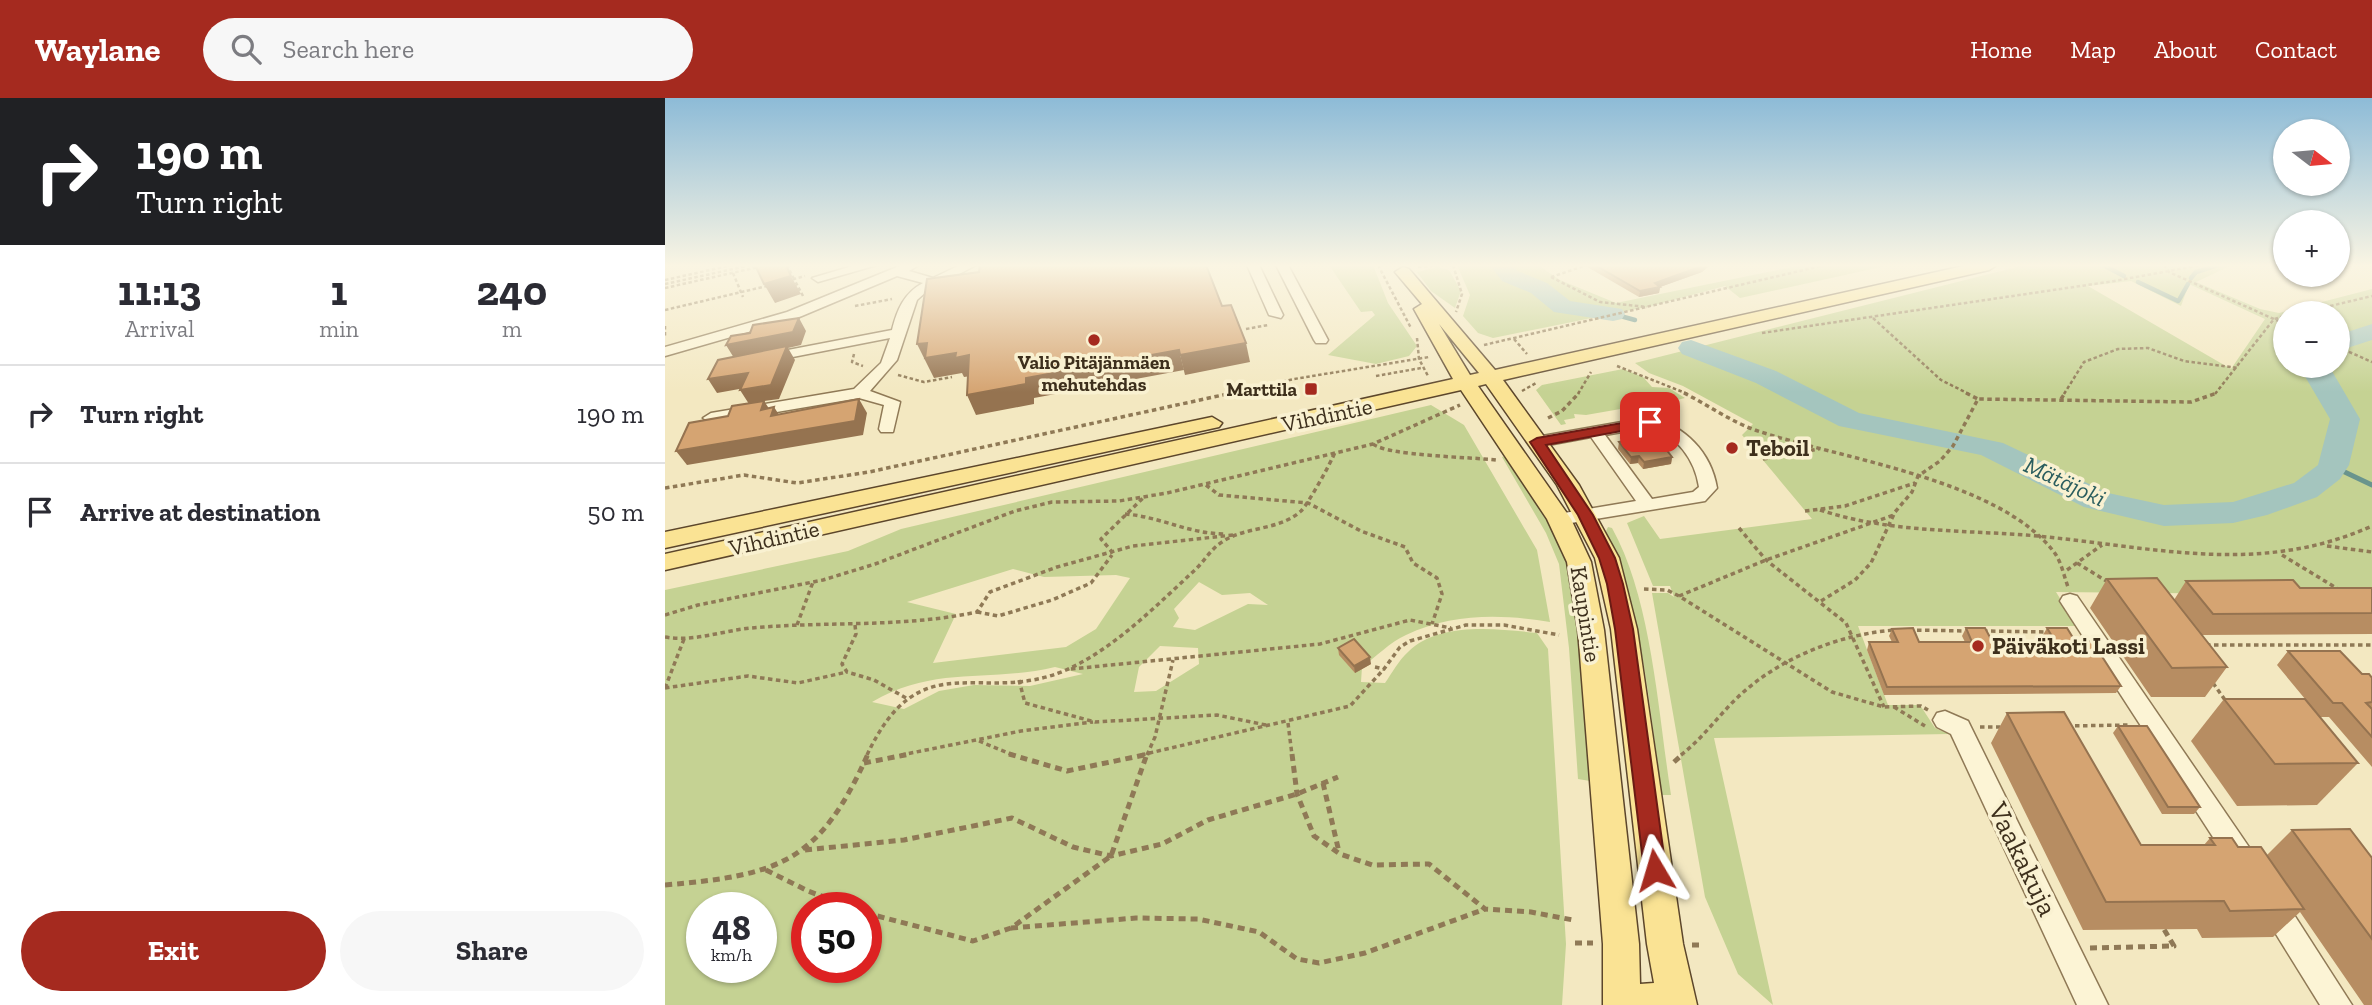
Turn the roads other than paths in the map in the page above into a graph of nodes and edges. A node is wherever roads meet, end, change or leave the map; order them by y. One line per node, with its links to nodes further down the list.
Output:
1 (808, 307): 12 (street)
2 (905, 307): 10 (street)
3 (1272, 307): 9 (street)
4 (1304, 307): 11 (street)
5 (1424, 307): 15 (main road, Kaupintie)
6 (1436, 307): 14 (main road, Kaupintie)
7 (1753, 307): 14 (main road, Vihdintie)
8 (1789, 307): 14 (main road, Vihdintie)
9 (1276, 315)
10 (896, 333): 13 (street); 16 (street)
11 (1321, 340)
12 (665, 352)
13 (745, 363)
14 (1487, 371): 15 (main road, Vihdintie); 20 (main road, Kaupintie)
15 (1463, 376): 22 (main road, Kaupintie); 23 (main road, Vihdintie); 24 (main road, Vihdintie)
16 (859, 393): 17 (lane); 18 (street)
17 (711, 418)
18 (887, 429)
19 (1595, 432): 20 (street); 21 (street); 21 (street)
20 (1537, 442): 22 (main road, Kaupintie)
21 (1649, 506): 22 (street)
22 (1572, 517): 27 (main road, Kaupintie); 29 (main road, Kaupintie)
23 (665, 541)
24 (665, 562)
25 (2070, 601): 31 (street)
26 (1943, 725): 30 (street, Vaakakuja)
27 (1624, 1005): 28 (main road)
28 (1668, 1005)
29 (1678, 1005)
30 (2093, 1005)
31 (2337, 1005)

